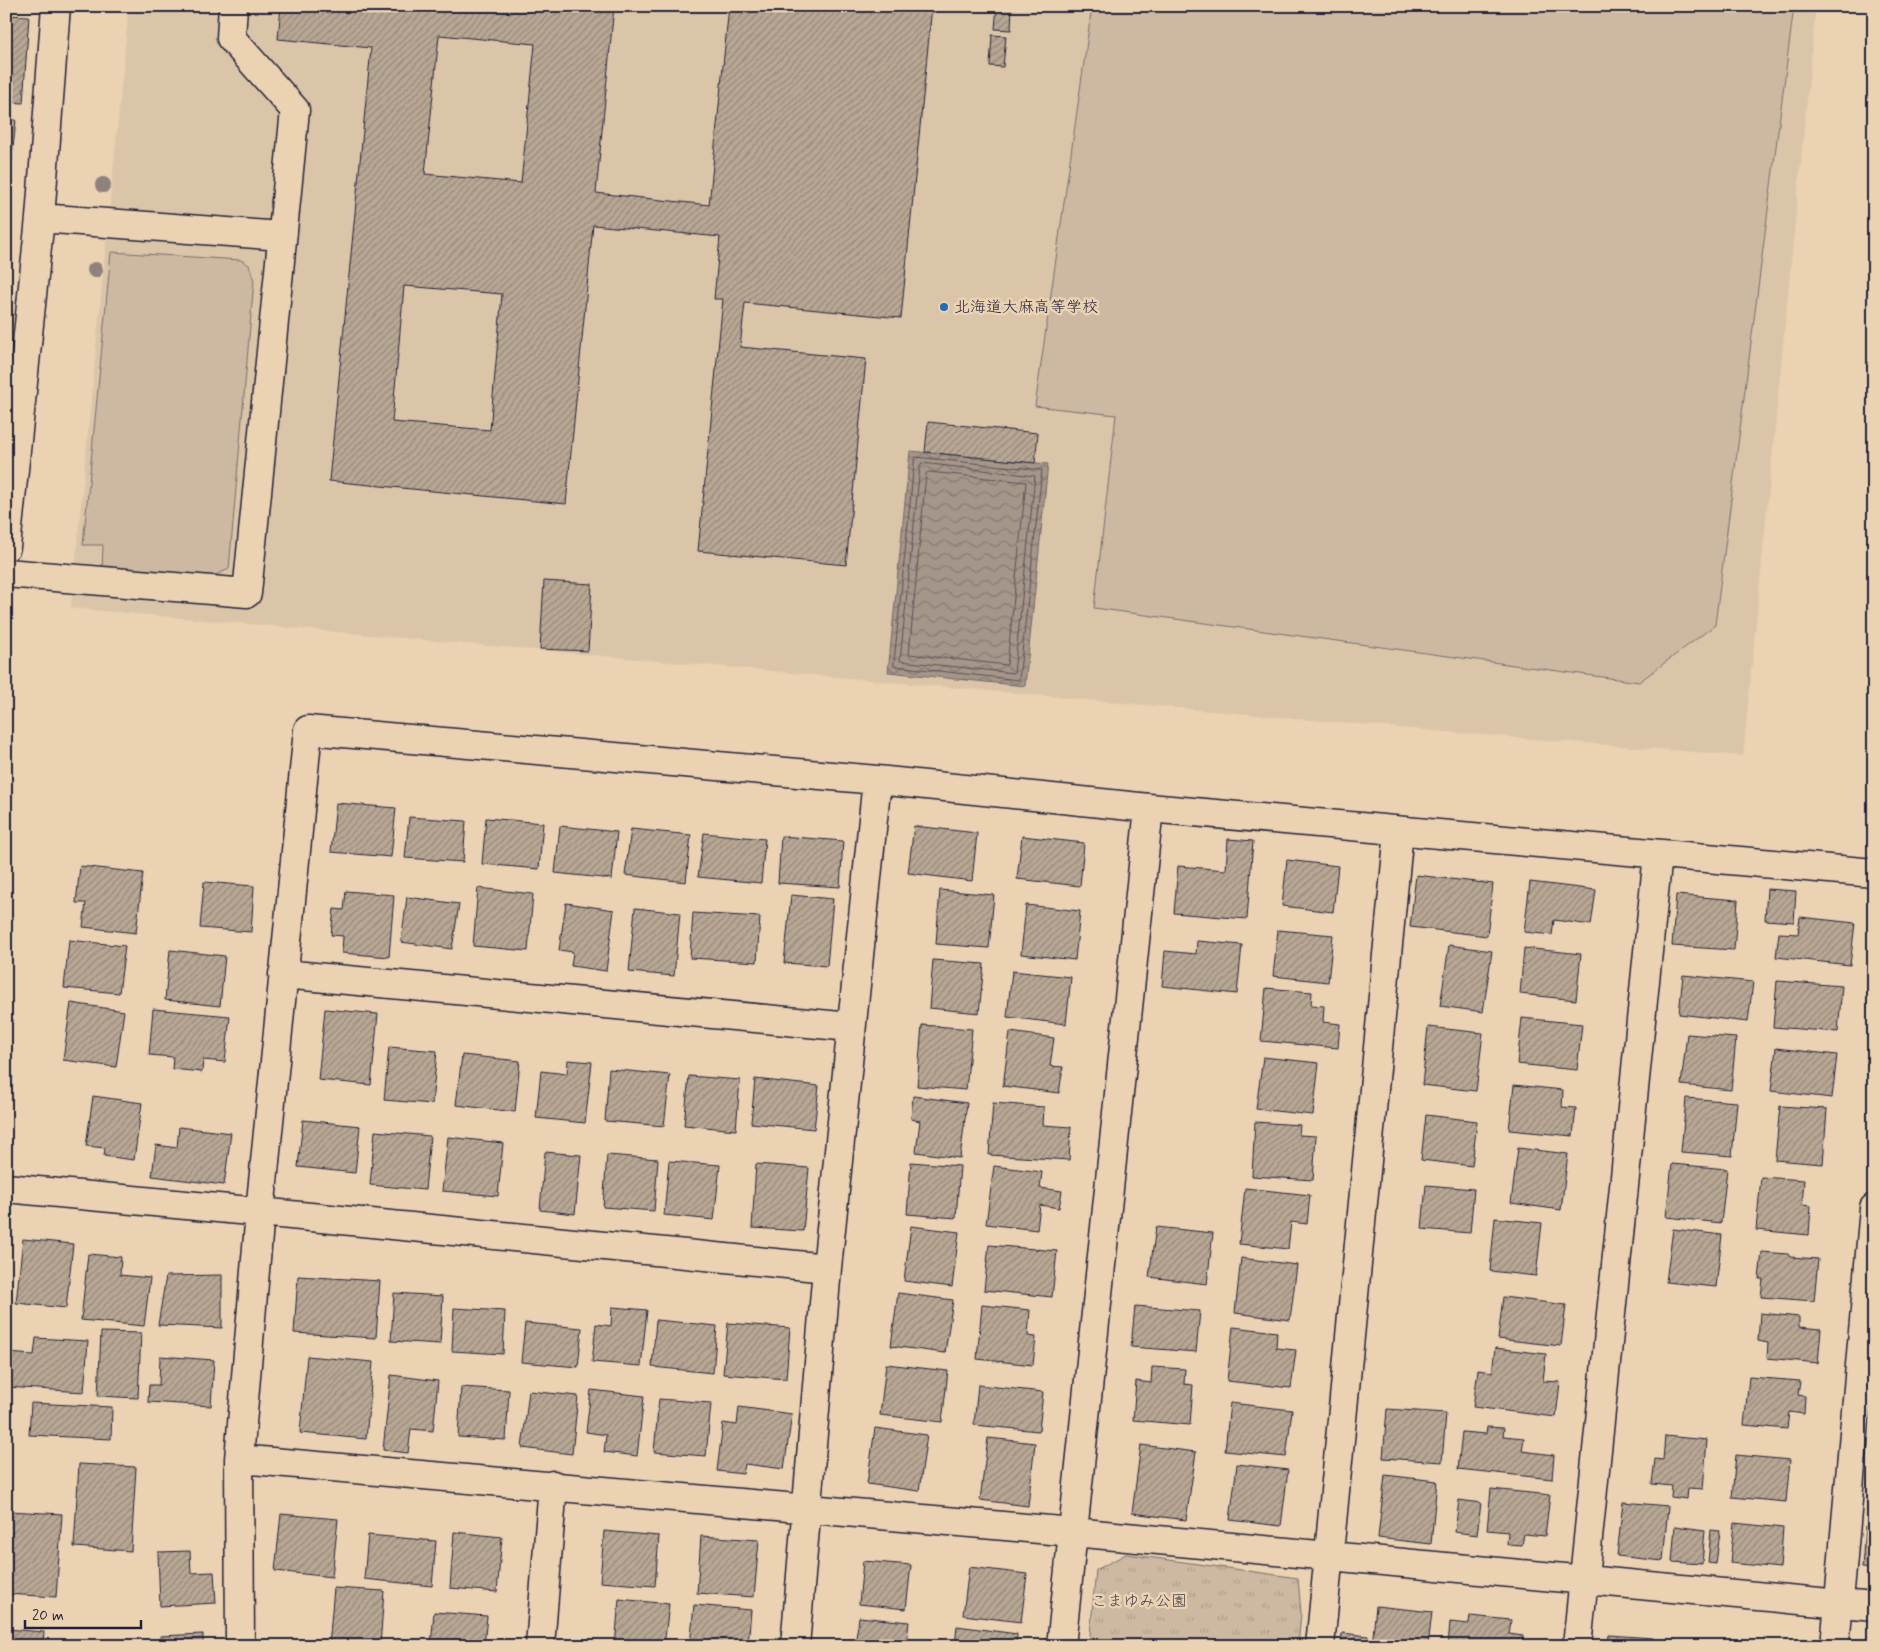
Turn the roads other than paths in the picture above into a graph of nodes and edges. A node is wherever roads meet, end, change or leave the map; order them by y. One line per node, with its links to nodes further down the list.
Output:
1 (56, 6): 3 (street)
2 (233, 6): 4 (street)
3 (40, 218): 4 (street); 5 (street)
4 (282, 236): 6 (street)
5 (6, 547)
6 (6, 573)
7 (877, 780): 8 (street); 12 (street); 13 (street)
8 (1149, 808): 9 (street); 21 (street)
9 (1399, 831): 10 (street); 22 (street)
10 (1658, 854): 11 (street); 23 (street)
11 (1874, 873)
12 (283, 974): 13 (street); 16 (street)
13 (852, 1027): 17 (street)
14 (6, 1188): 16 (street)
15 (1874, 1208): 24 (street)
16 (260, 1212): 17 (street); 18 (street)
17 (827, 1268): 20 (street)
18 (239, 1459): 19 (street); 26 (street)
19 (553, 1485): 20 (street); 27 (street)
20 (808, 1509): 21 (street); 28 (street)
21 (1073, 1532): 22 (street); 29 (street)
22 (1328, 1556): 23 (street); 30 (street)
23 (1583, 1580): 24 (street); 31 (street)
24 (1839, 1604): 25 (street); 32 (street)
25 (1874, 1607)
26 (240, 1646)
27 (540, 1646)
28 (796, 1646)
29 (1061, 1646)
30 (1320, 1646)
31 (1577, 1646)
32 (1835, 1646)

